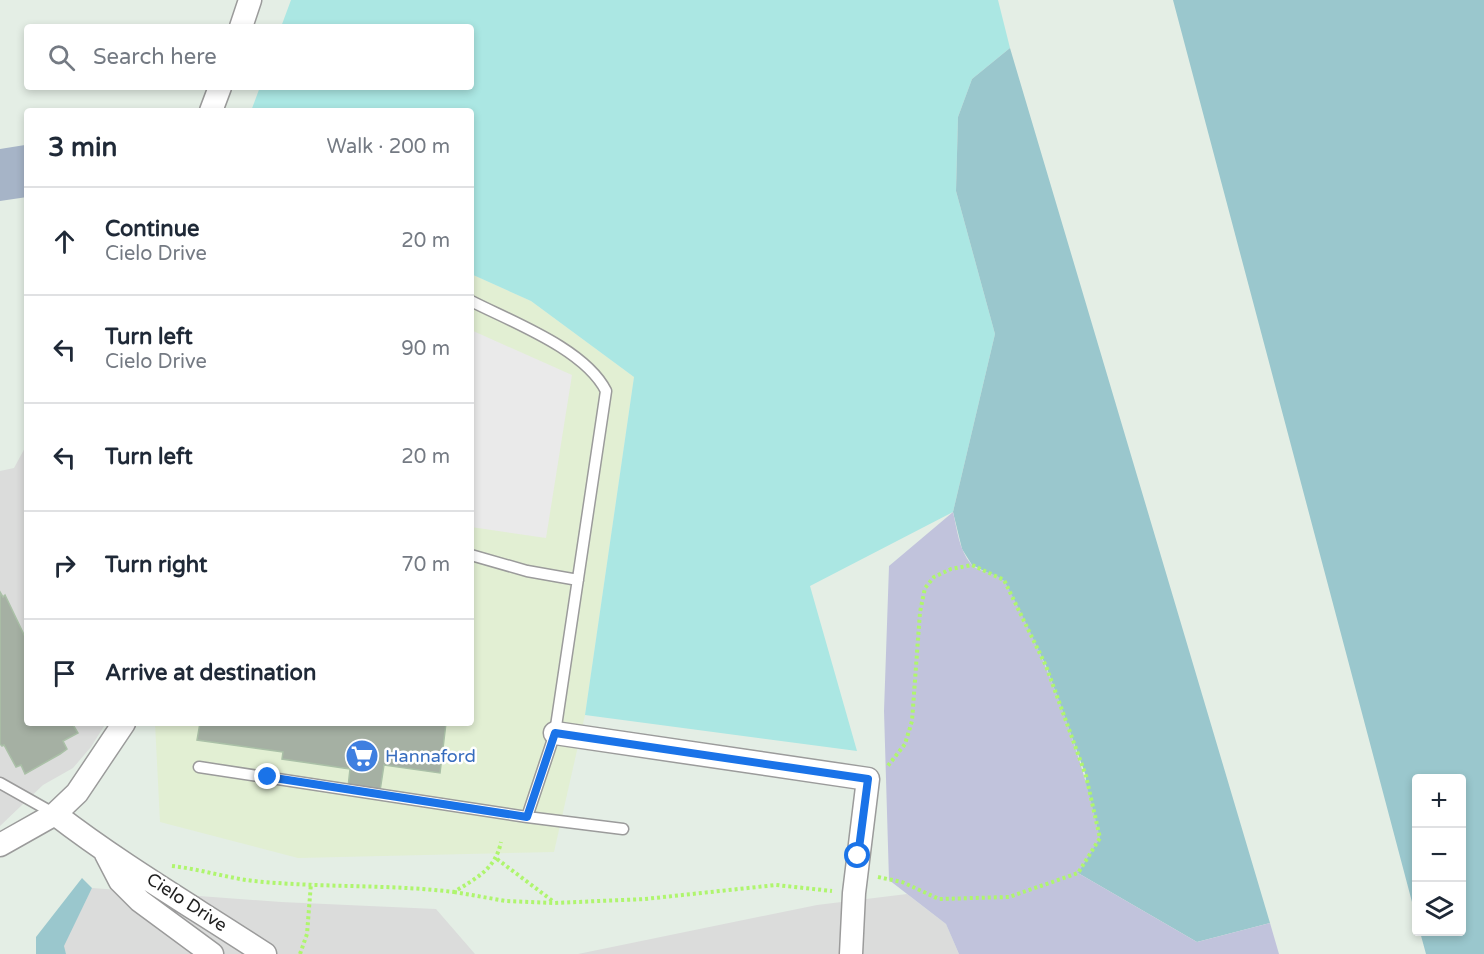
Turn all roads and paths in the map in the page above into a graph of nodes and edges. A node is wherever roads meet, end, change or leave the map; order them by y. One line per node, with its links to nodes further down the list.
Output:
1 (250, 0): 2 (street)
2 (242, 24)
3 (219, 90): 4 (street)
4 (212, 108)
5 (474, 302): 7 (lane)
6 (474, 556): 7 (lane)
7 (578, 580): 9 (lane)
8 (122, 726): 13 (street)
9 (555, 733): 14 (lane); 29 (street)
10 (199, 767): 14 (lane)
11 (883, 773): 21 (path)
12 (0, 783): 13 (lane)
13 (55, 814): 17 (street); 18 (street, Cielo Drive)
14 (527, 817): 15 (lane)
15 (623, 828)
16 (501, 842): 19 (path)
17 (0, 845)
18 (106, 854): 26 (street, Cielo Drive); 27 (street, Cielo Drive)
19 (497, 859): 23 (path); 25 (path)
20 (162, 865): 22 (path)
21 (870, 875)
22 (311, 883): 23 (path); 28 (path)
23 (453, 892): 25 (path)
24 (837, 892): 25 (path)
25 (554, 903)
26 (212, 954)
27 (265, 954)
28 (300, 954)
29 (850, 954)

